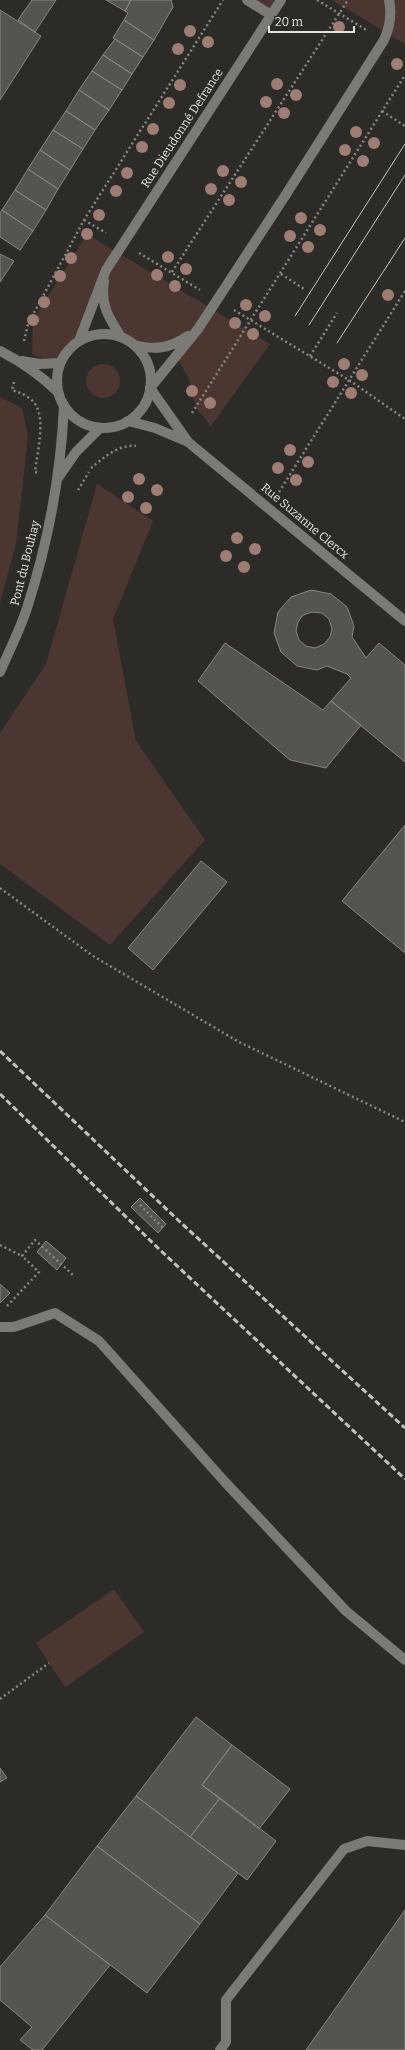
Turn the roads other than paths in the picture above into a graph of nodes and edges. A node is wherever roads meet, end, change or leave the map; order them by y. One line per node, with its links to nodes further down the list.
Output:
1 (247, 0): 4 (street)
2 (281, 0): 4 (street, Rue Dieudonné Defrance)
3 (389, 0): 6 (street)
4 (271, 15): 5 (street, Rue Dieudonné Defrance)
5 (106, 270): 7 (street, Rue Dieudonné Defrance); 8 (street, Rue Dieudonné Defrance)
6 (198, 329): 9 (street); 13 (street)
7 (121, 337): 8 (street); 9 (street)
8 (79, 341): 12 (street)
9 (134, 345): 13 (street)
10 (0, 351): 11 (street)
11 (19, 360): 12 (street); 14 (street)
12 (60, 363): 14 (street)
13 (150, 388): 16 (street); 18 (street, Rue Suzanne Clercx)
14 (58, 392): 15 (street)
15 (64, 406): 17 (street); 19 (street, Pont du Bouhay)
16 (128, 421): 17 (street); 18 (street, Rue Suzanne Clercx)
17 (100, 428): 19 (street, Pont du Bouhay)
18 (188, 442): 20 (street, Rue Suzanne Clercx)
19 (57, 480): 21 (street, Pont du Bouhay)
20 (405, 621)
21 (0, 672)
22 (0, 1327): 23 (street)
23 (405, 1660)
24 (405, 1846): 25 (street)
25 (220, 2050)

